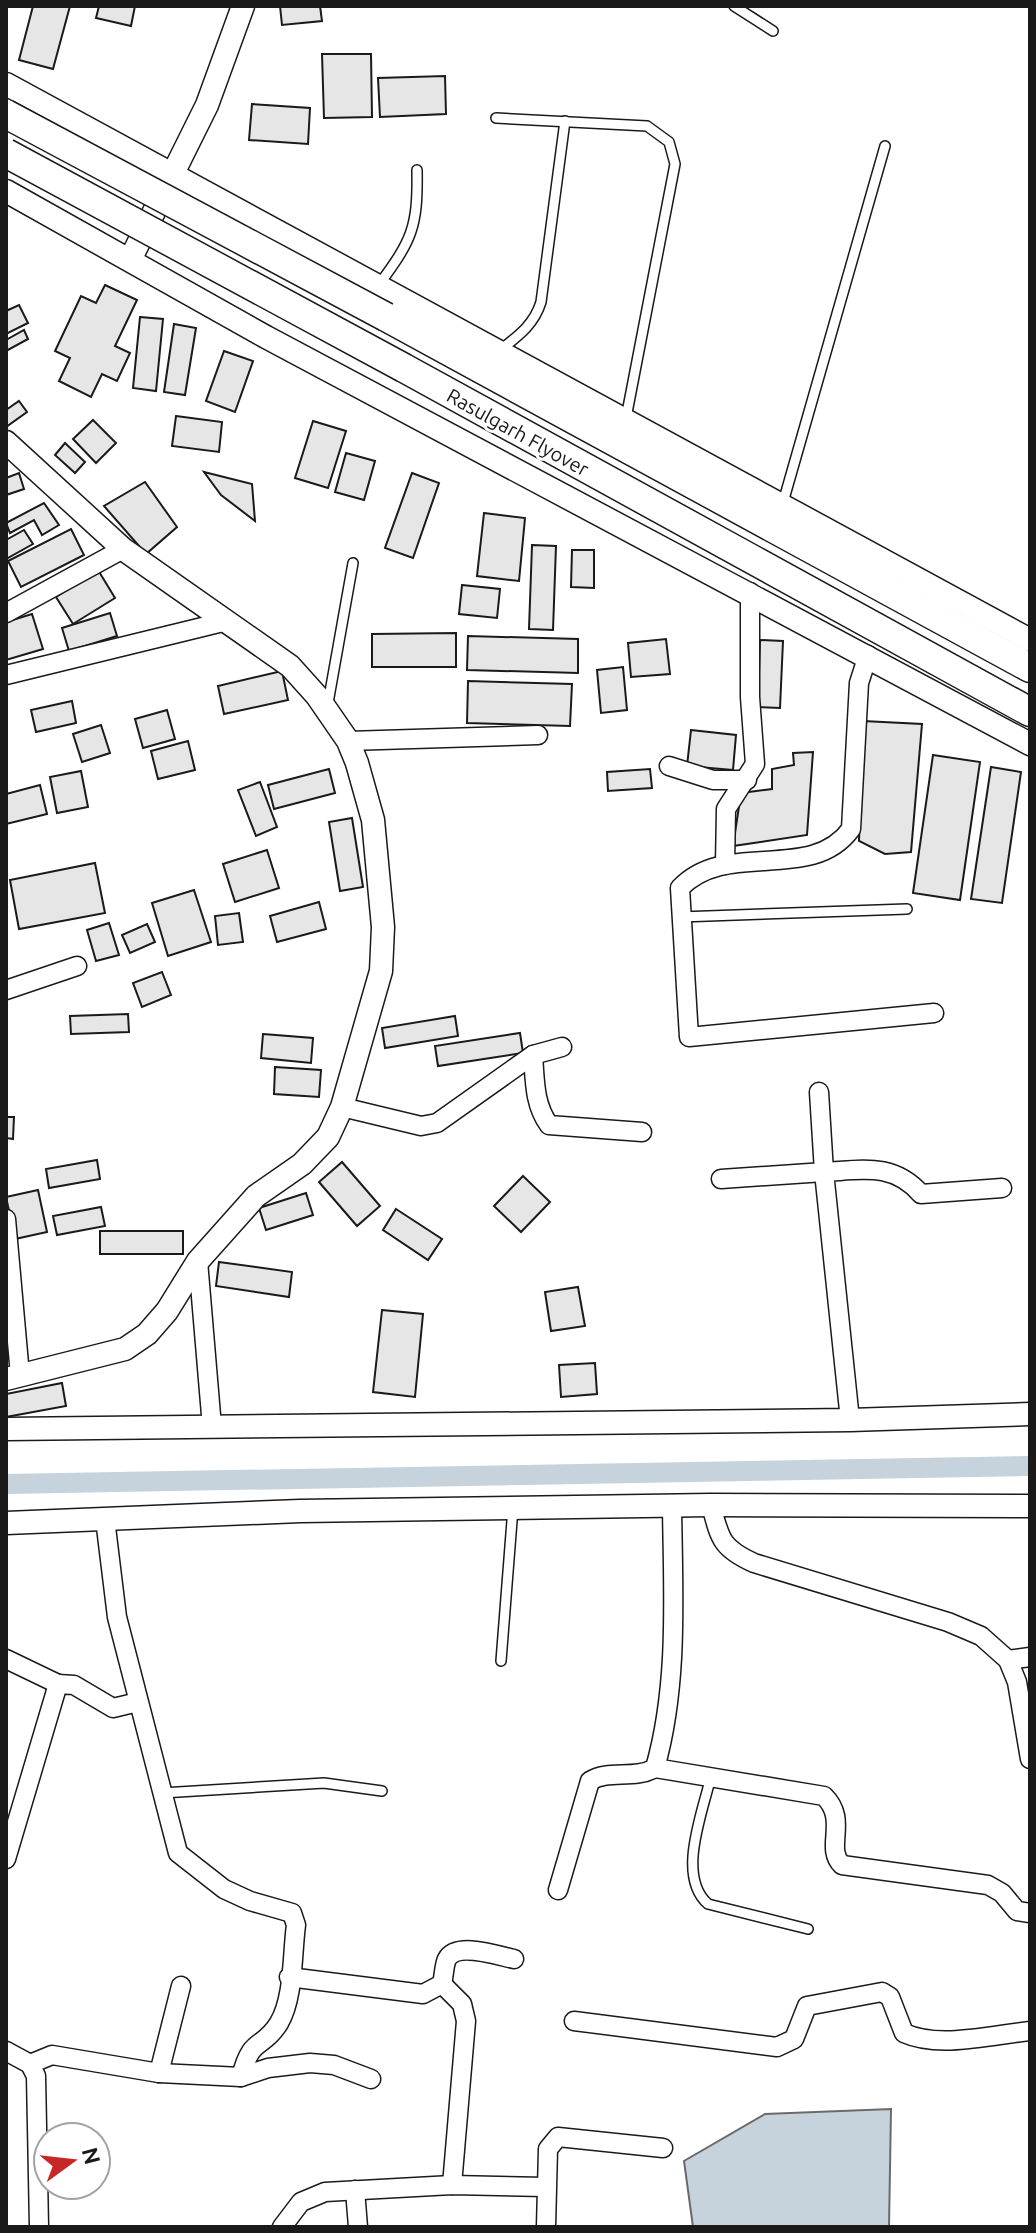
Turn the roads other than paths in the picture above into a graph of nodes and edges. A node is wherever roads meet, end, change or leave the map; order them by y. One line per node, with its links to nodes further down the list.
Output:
1 (243, 6): 11 (street)
2 (734, 6): 3 (lane)
3 (773, 31)
4 (6, 84): 11 (street)
5 (6, 114): 26 (highway, Rasulgarh Flyover, bridge)
6 (496, 118): 7 (lane)
7 (565, 121): 15 (lane); 16 (lane)
8 (885, 146): 18 (lane)
9 (6, 153): 29 (highway, Rasulgarh Flyover, bridge)
10 (417, 170): 14 (lane)
11 (173, 176): 13 (street); 14 (street)
12 (6, 191): 13 (street)
13 (131, 258): 21 (street)
14 (378, 286): 15 (street)
15 (498, 352): 16 (street)
16 (626, 421): 18 (street)
17 (6, 442): 19 (street)
18 (782, 506): 24 (street)
19 (123, 549): 22 (street); 23 (street)
20 (353, 563): 28 (lane)
21 (750, 592): 25 (street); 34 (street)
22 (6, 613)
23 (223, 622): 27 (street); 28 (street)
24 (1030, 640)
25 (868, 655): 32 (street); 35 (street)
26 (1030, 668)
27 (6, 675)
28 (327, 710): 31 (street)
29 (1030, 712)
30 (538, 735): 31 (street)
31 (348, 741): 44 (street)
32 (1030, 744)
33 (669, 766): 34 (street)
34 (747, 780): 35 (street)
35 (725, 865): 37 (street)
36 (907, 909): 37 (lane)
37 (680, 917): 40 (street)
38 (77, 966): 39 (street)
39 (6, 990)
40 (934, 1013)
41 (562, 1047): 42 (street)
42 (533, 1055): 44 (street); 45 (street)
43 (819, 1092): 46 (street)
44 (342, 1107): 50 (street)
45 (642, 1132)
46 (824, 1172): 47 (street); 48 (street); 53 (street)
47 (721, 1179)
48 (1002, 1188)
49 (6, 1219): 51 (street)
50 (198, 1261): 51 (street); 54 (street)
51 (13, 1377)
52 (1030, 1414): 53 (street)
53 (850, 1420): 54 (street)
54 (212, 1427): 55 (street)
55 (6, 1429)
56 (711, 1505): 57 (street); 58 (street); 64 (street)
57 (672, 1506): 59 (street); 70 (street)
58 (1030, 1506)
59 (513, 1508): 60 (street); 65 (lane)
60 (105, 1519): 61 (street); 67 (street)
61 (6, 1523)
62 (1030, 1657): 64 (street)
63 (6, 1659): 66 (street)
64 (1008, 1660): 68 (street)
65 (501, 1661)
66 (58, 1684): 67 (street); 74 (street)
67 (138, 1702): 73 (street)
68 (1026, 1705): 69 (street)
69 (1030, 1759)
70 (655, 1768): 71 (street); 75 (street)
71 (711, 1776): 76 (street); 77 (lane)
72 (382, 1791): 73 (lane)
73 (162, 1793): 79 (street)
74 (6, 1859)
75 (558, 1890)
76 (1030, 1913)
77 (808, 1929)
78 (514, 1959): 80 (street)
79 (289, 1977): 80 (street); 87 (street)
80 (442, 1984): 90 (street)
81 (181, 1986): 86 (street)
82 (574, 2021): 83 (street)
83 (1030, 2031)
84 (6, 2051): 85 (street)
85 (30, 2064): 86 (street); 93 (street)
86 (159, 2073): 87 (street)
87 (241, 2077): 88 (street)
88 (371, 2079)
89 (663, 2148): 91 (street)
90 (452, 2185): 91 (street); 92 (street)
91 (545, 2187): 96 (street)
92 (355, 2190): 94 (street); 95 (street)
93 (39, 2227)
94 (282, 2227)
95 (358, 2227)
96 (546, 2227)

